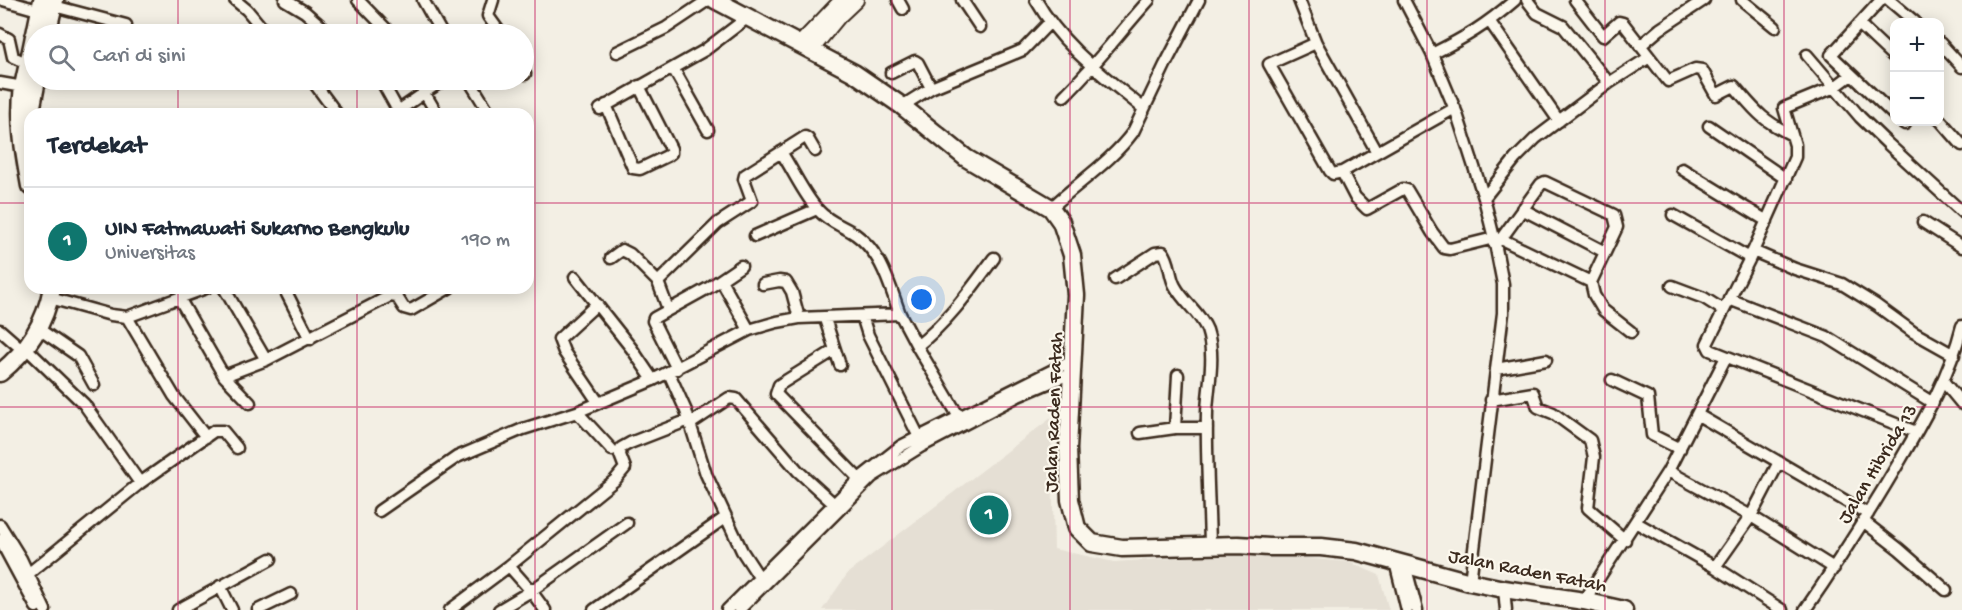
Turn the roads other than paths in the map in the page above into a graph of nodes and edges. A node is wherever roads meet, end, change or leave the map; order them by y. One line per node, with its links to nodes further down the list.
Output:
1 (3, 0): 24 (street)
2 (235, 0): 32 (street)
3 (285, 0): 33 (street)
4 (358, 0): 34 (street)
5 (423, 0): 35 (street)
6 (494, 0): 36 (street)
7 (708, 0): 45 (street)
8 (715, 0): 25 (highway)
9 (842, 0): 43 (main road)
10 (856, 0): 43 (main road)
11 (962, 0): 38 (street)
12 (1036, 0): 28 (street)
13 (1149, 0): 51 (street)
14 (1199, 0): 80 (street)
15 (1299, 0): 41 (street)
16 (1404, 0): 47 (street)
17 (1515, 0): 27 (street)
18 (1527, 0): 58 (street)
19 (1575, 0): 42 (street)
20 (1704, 0): 42 (street)
21 (1742, 0): 39 (street)
22 (1881, 0): 37 (street)
23 (1889, 0): 26 (street)
24 (48, 6): 29 (highway); 30 (highway); 31 (street)
25 (747, 18): 43 (highway); 53 (street)
26 (1910, 18)
27 (1490, 22): 47 (street); 83 (street)
28 (1049, 23): 51 (street); 61 (street)
29 (40, 24)
30 (47, 24)
31 (122, 24)
32 (259, 24)
33 (319, 24)
34 (381, 24)
35 (436, 24)
36 (494, 24)
37 (1859, 24): 46 (street); 55 (street)
38 (980, 27)
39 (1775, 27)
40 (0, 34): 50 (street)
41 (1316, 43): 92 (street); 94 (street)
42 (1640, 46): 49 (street)
43 (805, 47): 71 (highway)
44 (1944, 47): 52 (street)
45 (617, 52)
46 (1890, 53)
47 (1432, 54): 79 (street)
48 (1807, 55): 60 (street)
49 (1648, 57): 58 (street); 87 (street)
50 (24, 62)
51 (1093, 67): 70 (street); 80 (street)
52 (1962, 67)
53 (673, 68): 59 (street); 86 (street)
54 (891, 74): 61 (street)
55 (1851, 75): 60 (street); 81 (street)
56 (0, 82): 57 (street)
57 (24, 83)
58 (1609, 83): 83 (street)
59 (639, 86): 59 (street)
60 (1835, 87): 87 (street); 100 (street)
61 (932, 88): 71 (street)
62 (29, 90): 72 (highway)
63 (30, 90): 73 (highway)
64 (319, 90): 74 (street)
65 (386, 90): 75 (street)
66 (423, 90): 69 (street)
67 (429, 90): 69 (street)
68 (475, 90): 78 (street)
69 (425, 93): 76 (street); 77 (street)
70 (1064, 96)
71 (902, 106): 97 (highway)
72 (25, 108)
73 (31, 108)
74 (333, 108)
75 (396, 108)
76 (406, 108)
77 (434, 108)
78 (486, 108)
79 (1455, 108): 92 (street); 96 (street)
80 (1144, 109): 97 (street)
81 (1890, 111)
82 (24, 114): 89 (highway)
83 (1559, 121): 96 (street)
84 (1944, 125): 88 (street)
85 (1709, 126): 95 (street)
86 (708, 130)
87 (1792, 135): 95 (street)
88 (1962, 145)
89 (24, 148)
90 (815, 151): 91 (street)
91 (781, 152): 98 (street); 115 (street)
92 (1377, 152): 94 (street)
93 (1682, 169): 102 (street)
94 (1342, 172): 105 (street)
95 (1786, 179): 102 (street)
96 (1484, 198): 105 (street)
97 (1051, 208): 151 (highway, Jalan Raden Fatah)
98 (817, 209): 104 (street); 131 (street)
99 (1522, 209): 105 (street); 107 (street); 107 (street)
100 (1962, 212)
101 (1673, 215): 108 (street)
102 (1767, 221): 108 (street)
103 (1923, 222): 106 (street)
104 (755, 236)
105 (1496, 240): 116 (street); 152 (street)
106 (1962, 247)
107 (1605, 252): 116 (street)
108 (1752, 255): 127 (street); 145 (street)
109 (611, 258): 115 (street)
110 (994, 258): 143 (street)
111 (741, 266): 114 (street)
112 (575, 277): 128 (street)
113 (1115, 279): 171 (street)
114 (721, 280): 129 (street); 139 (street)
115 (657, 282): 129 (street)
116 (1592, 282): 140 (street)
117 (763, 284): 134 (street)
118 (1672, 286): 130 (street)
119 (46, 294): 142 (highway)
120 (47, 294): 137 (highway)
121 (56, 294): 133 (street)
122 (186, 294): 126 (street)
123 (228, 294): 148 (street)
124 (287, 294): 141 (street)
125 (439, 294): 141 (street)
126 (179, 298): 133 (street); 156 (street)
127 (1729, 299): 130 (street); 164 (street)
128 (597, 304): 157 (street); 162 (street)
129 (668, 309): 153 (street)
130 (1723, 310): 146 (street)
131 (900, 314): 132 (street); 143 (street)
132 (862, 316): 135 (street); 175 (street)
133 (127, 317): 174 (street)
134 (799, 318): 135 (street); 139 (street)
135 (825, 319): 144 (street)
136 (1962, 326): 145 (street, Jalan Hibrida 13)
137 (39, 329): 142 (highway); 160 (street)
138 (0, 330): 142 (street)
139 (749, 330): 153 (street)
140 (1631, 332)
141 (310, 339): 148 (street)
142 (21, 346): 147 (highway); 154 (highway); 182 (street)
143 (917, 346): 168 (street)
144 (835, 350): 150 (street); 181 (street)
145 (1954, 355): 159 (street, Jalan Hibrida 13)
146 (1726, 357): 167 (street); 172 (street)
147 (0, 359)
148 (266, 360): 156 (street)
149 (1546, 360): 152 (street)
150 (840, 365)
151 (1072, 366): 168 (street); 175 (street); 192 (highway, Jalan Raden Fatah)
152 (1496, 369): 161 (street)
153 (673, 371): 157 (street); 169 (street)
154 (0, 373)
155 (1178, 375): 170 (street)
156 (224, 376): 163 (street)
157 (653, 380): 162 (street)
158 (1612, 380): 177 (street)
159 (1943, 381): 164 (street, Jalan Hibrida 13); 165 (street)
160 (94, 385)
161 (1491, 400): 191 (street); 202 (street)
162 (598, 402): 166 (street)
163 (250, 403)
164 (1933, 403): 172 (street, Jalan Hibrida 13)
165 (1962, 404)
166 (578, 412): 178 (street); 184 (street)
167 (1698, 415): 177 (street); 179 (street)
168 (959, 417): 175 (street)
169 (690, 422): 183 (street); 186 (street); 196 (street)
170 (1175, 428): 171 (street); 173 (street)
171 (1207, 428): 192 (street)
172 (1917, 432): 187 (street, Jalan Hibrida 13)
173 (1140, 433)
174 (206, 436): 176 (street); 182 (street)
175 (918, 441): 181 (street); 197 (street)
176 (237, 448)
177 (1680, 449): 180 (street)
178 (612, 450)
179 (1779, 462): 185 (street); 187 (street)
180 (1668, 471): 185 (street); 188 (street)
181 (859, 479): 183 (street)
182 (140, 483): 200 (street)
183 (834, 504): 197 (street)
184 (379, 511)
185 (1750, 516): 198 (street); 199 (street)
186 (726, 517): 201 (street); 217 (street)
187 (1866, 518): 199 (street, Jalan Hibrida 13); 205 (street)
188 (1635, 522): 191 (street); 198 (street)
189 (627, 523): 206 (street)
190 (0, 525): 200 (street)
191 (1624, 540): 208 (street)
192 (1210, 545): 195 (highway, Jalan Raden Fatah)
193 (1, 546): 209 (street)
194 (271, 559): 203 (street)
195 (1400, 564): 202 (highway, Jalan Raden Fatah); 220 (street); 221 (street)
196 (508, 566): 206 (street); 214 (street)
197 (779, 566): 201 (street); 219 (street)
198 (1715, 567): 224 (street)
199 (1834, 568): 225 (street, Jalan Hibrida 13)
200 (28, 574): 210 (street)
201 (759, 577): 218 (street)
202 (1470, 582): 204 (highway, Jalan Raden Fatah)
203 (220, 586): 211 (street); 212 (street)
204 (1504, 589): 208 (highway, Jalan Raden Fatah); 222 (street)
205 (1946, 590)
206 (531, 591): 215 (street); 216 (street)
207 (291, 594): 213 (street)
208 (1584, 601): 223 (highway, Jalan Raden Fatah)
209 (38, 610)
210 (45, 610)
211 (178, 610)
212 (232, 610)
213 (258, 610)
214 (450, 610)
215 (499, 610)
216 (545, 610)
217 (594, 610)
218 (727, 610)
219 (739, 610)
220 (1407, 610)
221 (1416, 610)
222 (1506, 610)
223 (1624, 610)
224 (1782, 610)
225 (1805, 610)

